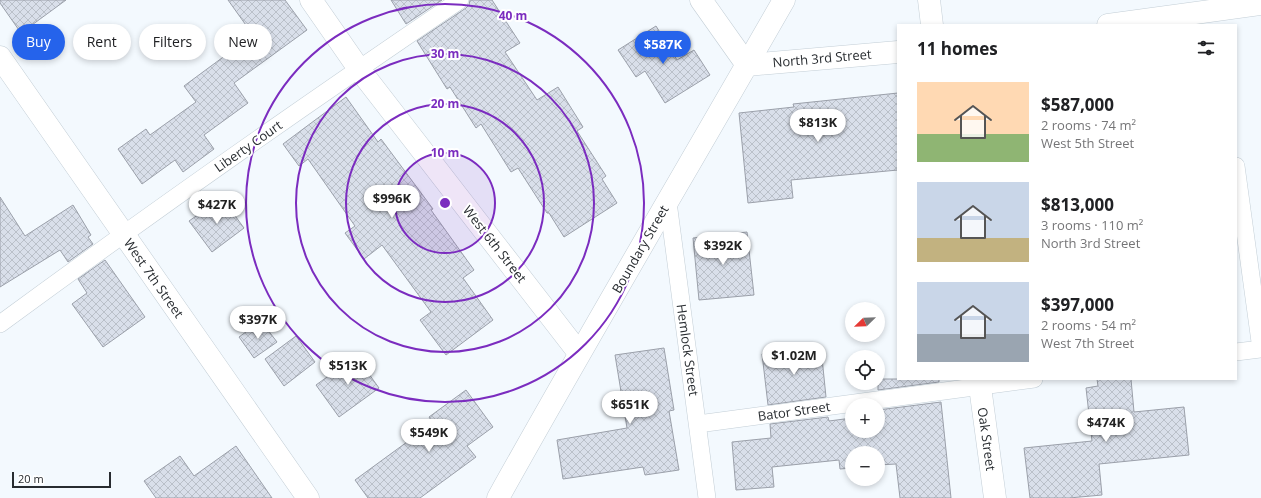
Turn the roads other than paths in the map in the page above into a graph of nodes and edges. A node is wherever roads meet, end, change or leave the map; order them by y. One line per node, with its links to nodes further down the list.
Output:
1 (311, 0): 13 (street, West 6th Street)
2 (460, 0): 13 (lane, Liberty Court)
3 (701, 0): 12 (street)
4 (784, 0): 12 (street, Boundary Street)
5 (929, 0): 8 (street)
6 (1261, 4): 7 (street)
7 (1215, 12): 9 (street)
8 (932, 24)
9 (1116, 24)
10 (897, 52): 12 (street, North 3rd Street)
11 (0, 57): 16 (street, West 7th Street)
12 (747, 65): 15 (street, Boundary Street)
13 (359, 69): 16 (lane, Liberty Court); 20 (street, West 6th Street)
14 (1237, 173): 18 (lane)
15 (668, 202): 20 (street, Boundary Street); 23 (lane, Hemlock Street)
16 (123, 234): 17 (lane, Liberty Court); 24 (street, West 7th Street)
17 (0, 324)
18 (1261, 349): 19 (lane)
19 (1237, 352)
20 (579, 353): 25 (street, Boundary Street)
21 (1020, 380): 22 (lane, Bator Street)
22 (979, 383): 23 (lane, Bator Street); 27 (street, Oak Street)
23 (698, 424): 26 (lane, Hemlock Street)
24 (308, 498)
25 (498, 498)
26 (707, 498)
27 (995, 498)

